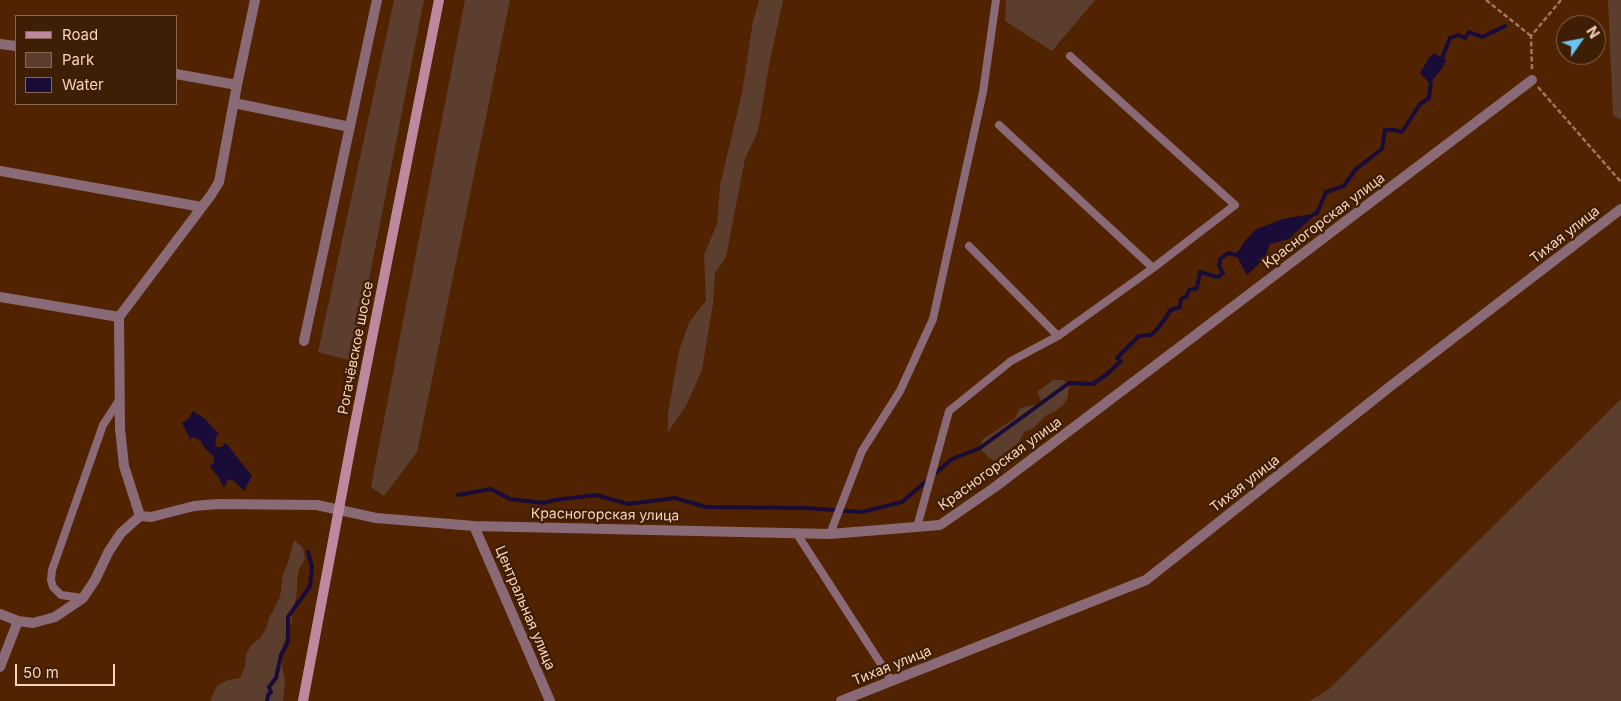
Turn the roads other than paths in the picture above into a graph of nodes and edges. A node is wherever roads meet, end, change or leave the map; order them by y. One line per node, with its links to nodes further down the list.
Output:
1 (255, 0): 10 (street)
2 (377, 0): 13 (street)
3 (439, 0): 24 (main road, Рогачёвское шоссе)
4 (996, 0): 29 (lane)
5 (0, 44): 6 (street)
6 (15, 46)
7 (1070, 56): 18 (lane)
8 (178, 74): 10 (street)
9 (1532, 80): 27 (street, Красногорская улица)
10 (237, 85): 11 (street)
11 (234, 103): 13 (street); 15 (street)
12 (999, 125): 18 (lane)
13 (350, 127): 22 (street)
14 (0, 171): 15 (street)
15 (202, 206): 20 (street)
16 (1621, 209): 34 (street, Тихая улица)
17 (968, 246): 21 (lane)
18 (1153, 268): 21 (lane)
19 (0, 297): 20 (street)
20 (119, 317): 23 (street)
21 (1058, 336): 27 (lane)
22 (304, 341)
23 (120, 399): 25 (street); 30 (lane)
24 (340, 509): 25 (street, Красногорская улица); 26 (street, Красногорская улица); 35 (main road, Рогачёвское шоссе)
25 (140, 516): 30 (street)
26 (474, 526): 28 (street, Красногорская улица); 36 (street, Центральная улица)
27 (917, 527): 29 (street, Красногорская улица)
28 (798, 534): 29 (street, Красногорская улица); 34 (lane)
29 (830, 534)
30 (83, 598): 32 (street)
31 (0, 614): 32 (street)
32 (18, 621): 33 (street)
33 (0, 667)
34 (892, 681): 37 (street, Тихая улица)
35 (304, 701)
36 (550, 701)
37 (841, 701)

